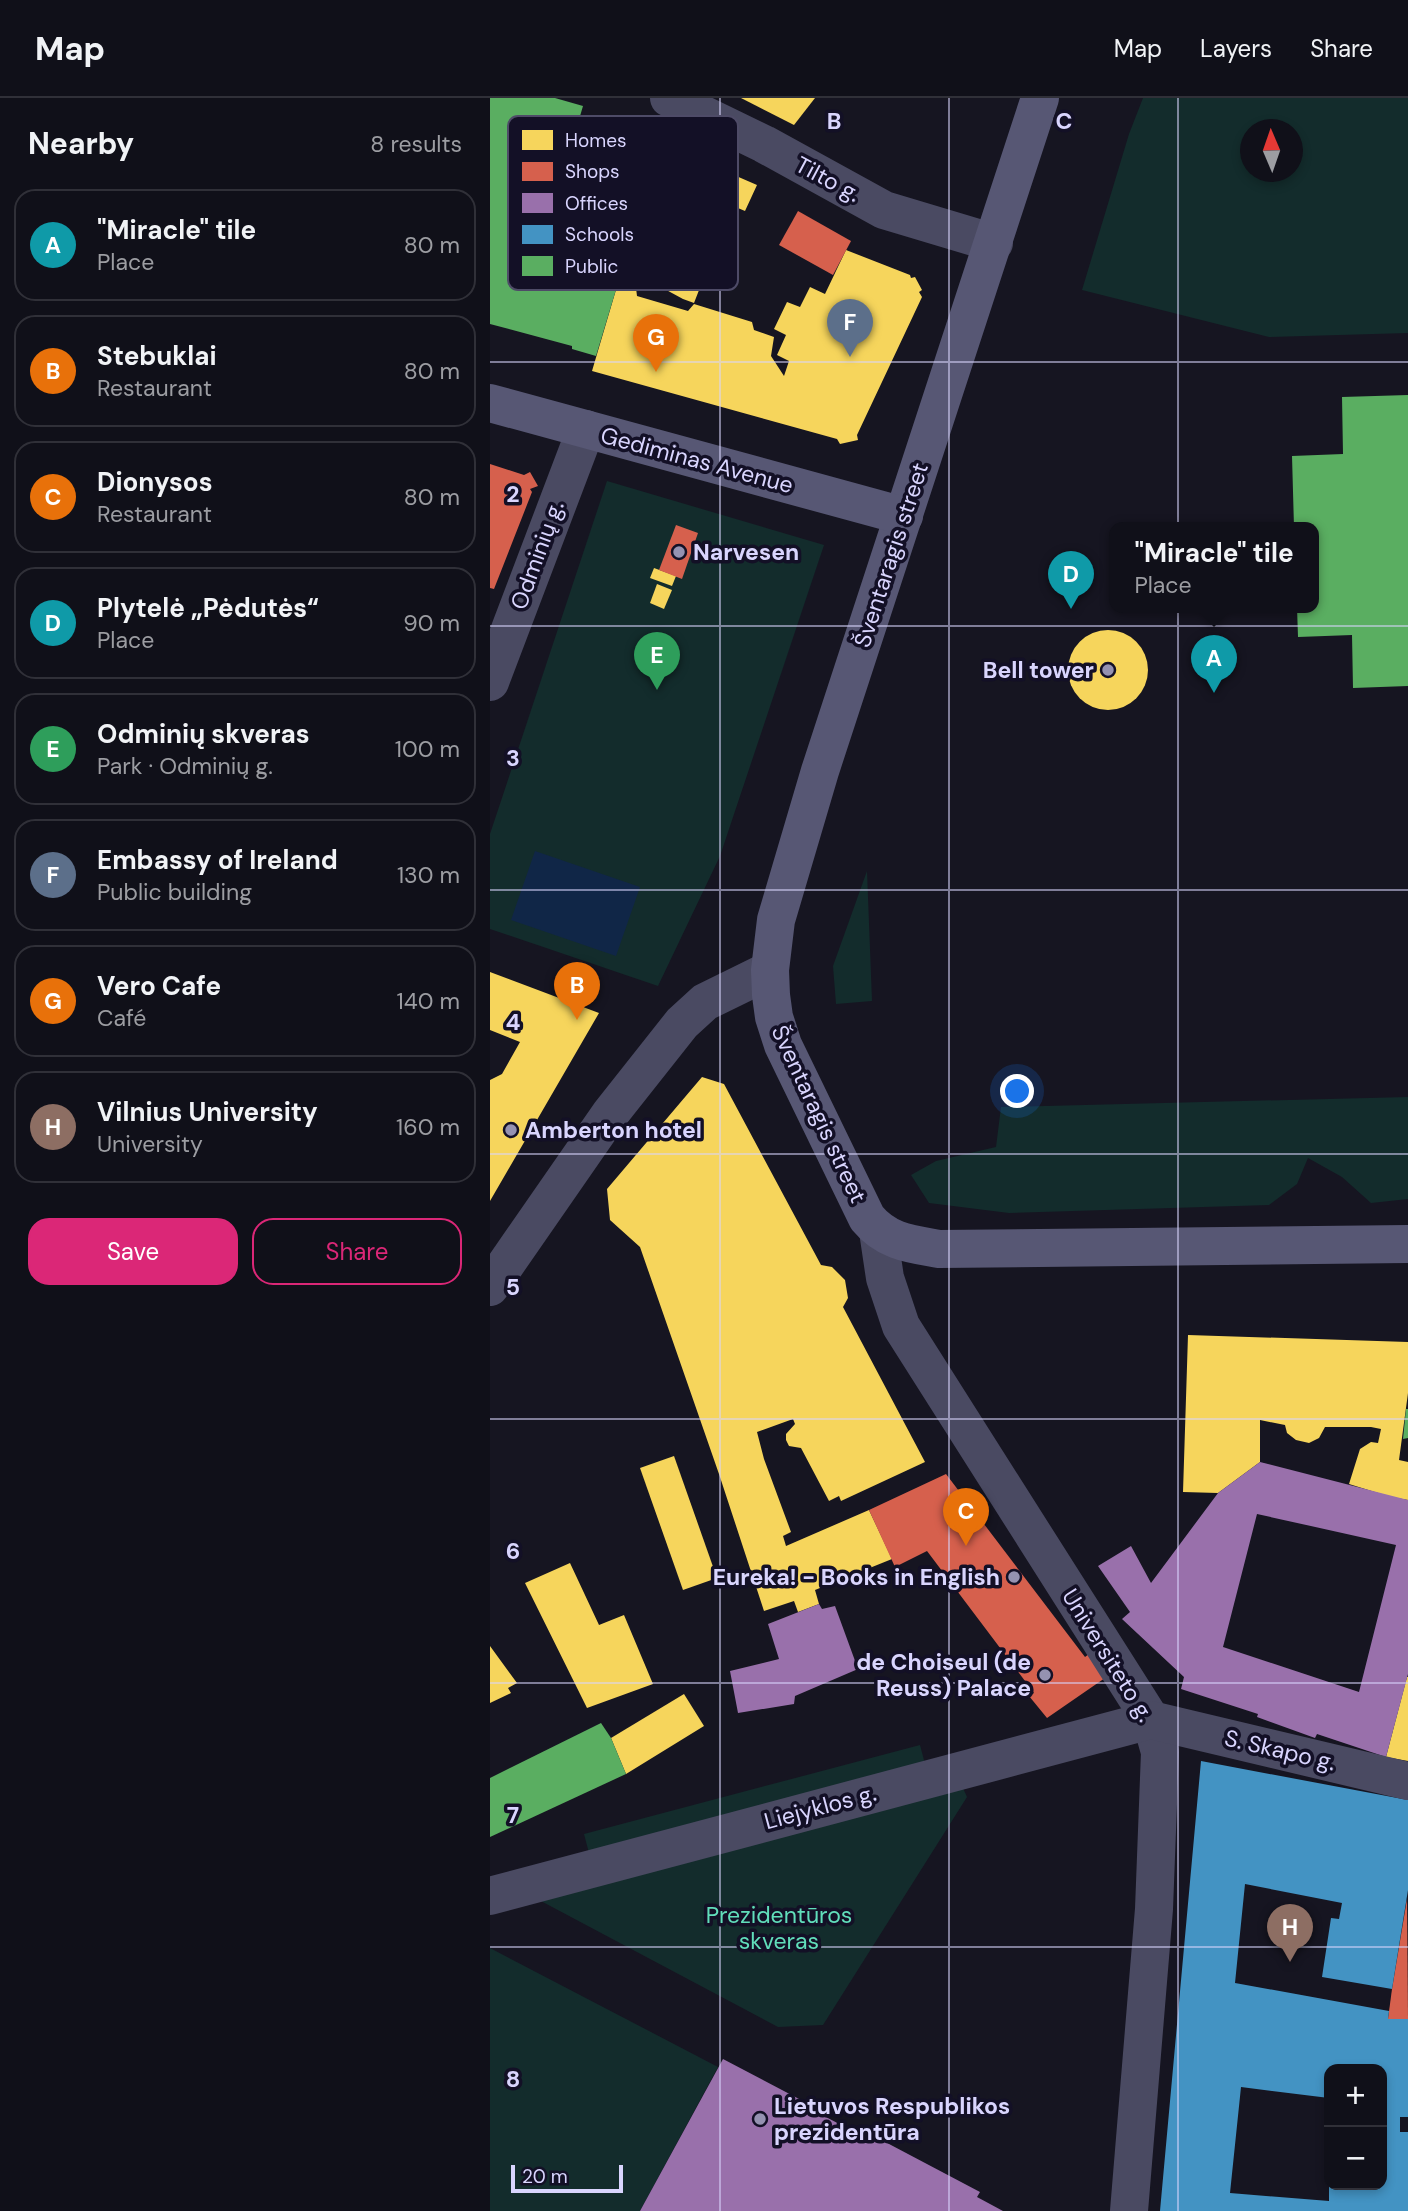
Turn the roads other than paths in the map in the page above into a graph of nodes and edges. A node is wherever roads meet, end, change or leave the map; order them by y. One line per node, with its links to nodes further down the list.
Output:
1 (669, 98): 3 (street, Tilto g.)
2 (1040, 98): 5 (main road, Šventaragis street)
3 (706, 116)
4 (738, 131): 5 (street, Tilto g.)
5 (994, 243): 8 (main road, Šventaragis street)
6 (490, 402): 7 (main road, Gediminas Avenue)
7 (586, 429): 8 (main road, Gediminas Avenue); 9 (street, Odminių g.)
8 (904, 516): 10 (main road, Šventaragis street)
9 (490, 682)
10 (770, 971): 11 (main road, Šventaragis street); 13 (street)
11 (878, 1231): 12 (main road); 14 (street, Universiteto g.)
12 (1408, 1244)
13 (490, 1287)
14 (1151, 1720): 15 (street, S. Skapo g.); 16 (street, Liejyklos g.); 17 (street, Universiteto g.)
15 (1408, 1781)
16 (490, 1896)
17 (1129, 2211)

